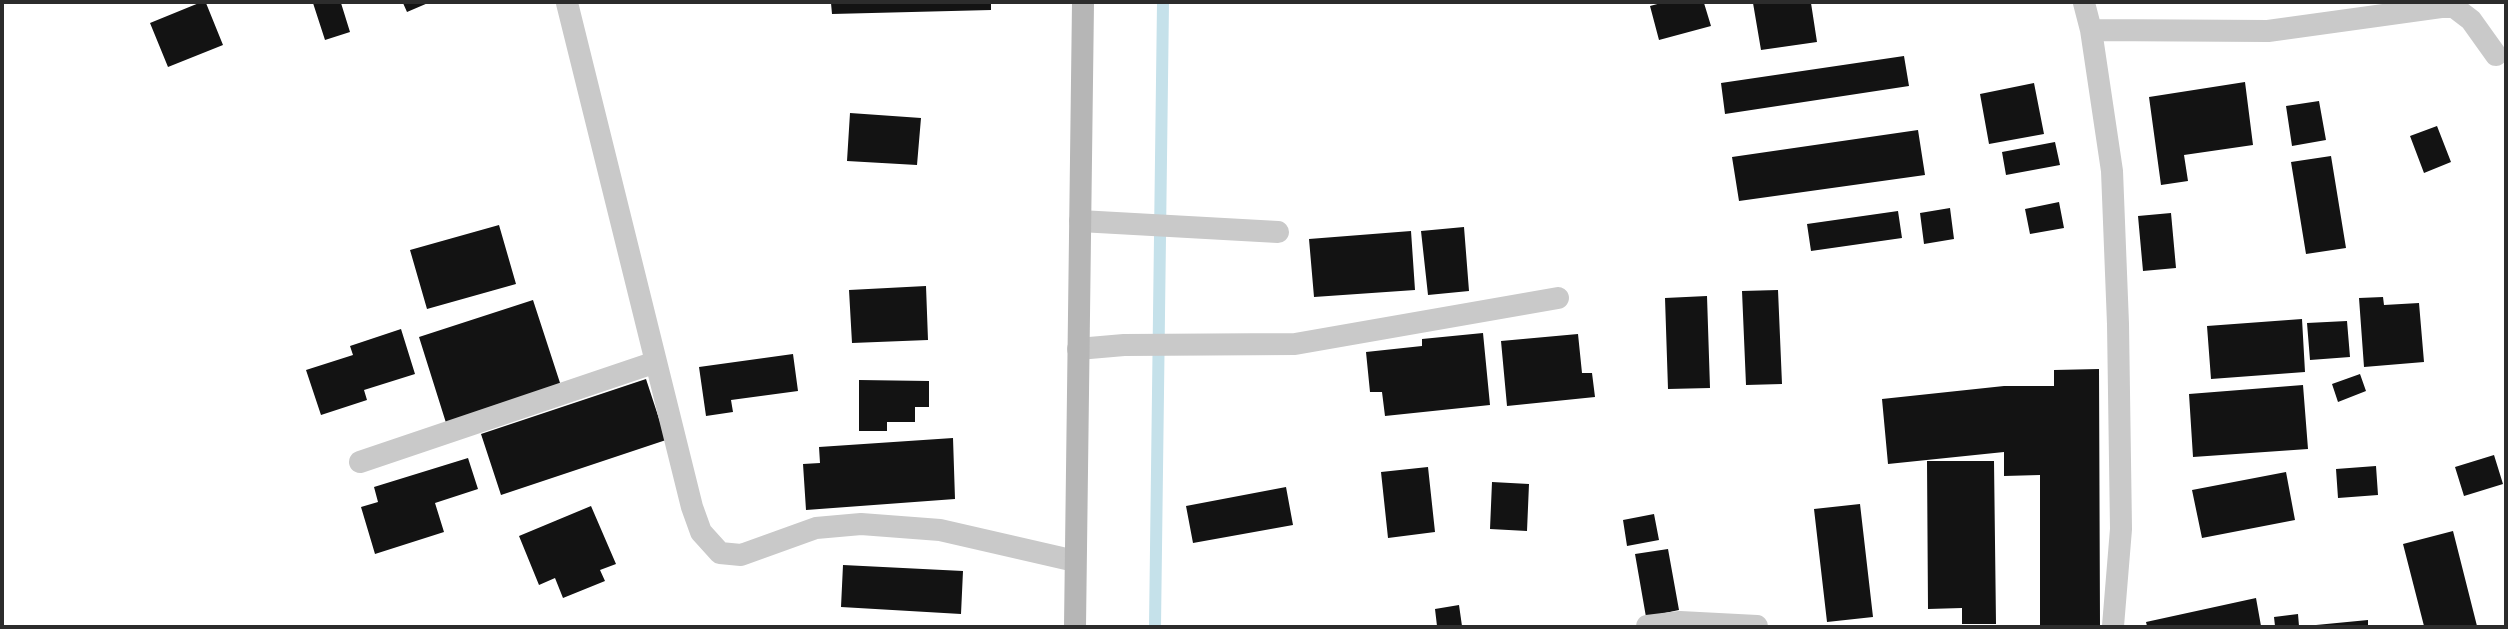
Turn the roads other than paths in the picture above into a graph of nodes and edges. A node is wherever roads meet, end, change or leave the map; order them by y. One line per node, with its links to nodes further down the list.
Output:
1 (567, 3): 10 (street)
2 (1083, 3): 6 (main road)
3 (2084, 3): 4 (street)
4 (2091, 30): 5 (street); 16 (street)
5 (2496, 55)
6 (1080, 221): 7 (street); 9 (main road)
7 (1278, 232)
8 (1558, 298): 9 (street)
9 (1078, 349): 12 (main road)
10 (656, 362): 11 (street); 12 (street)
11 (360, 462)
12 (1075, 561): 13 (main road)
13 (1075, 626)
14 (1647, 626): 15 (street)
15 (1757, 626)
16 (2113, 626)

